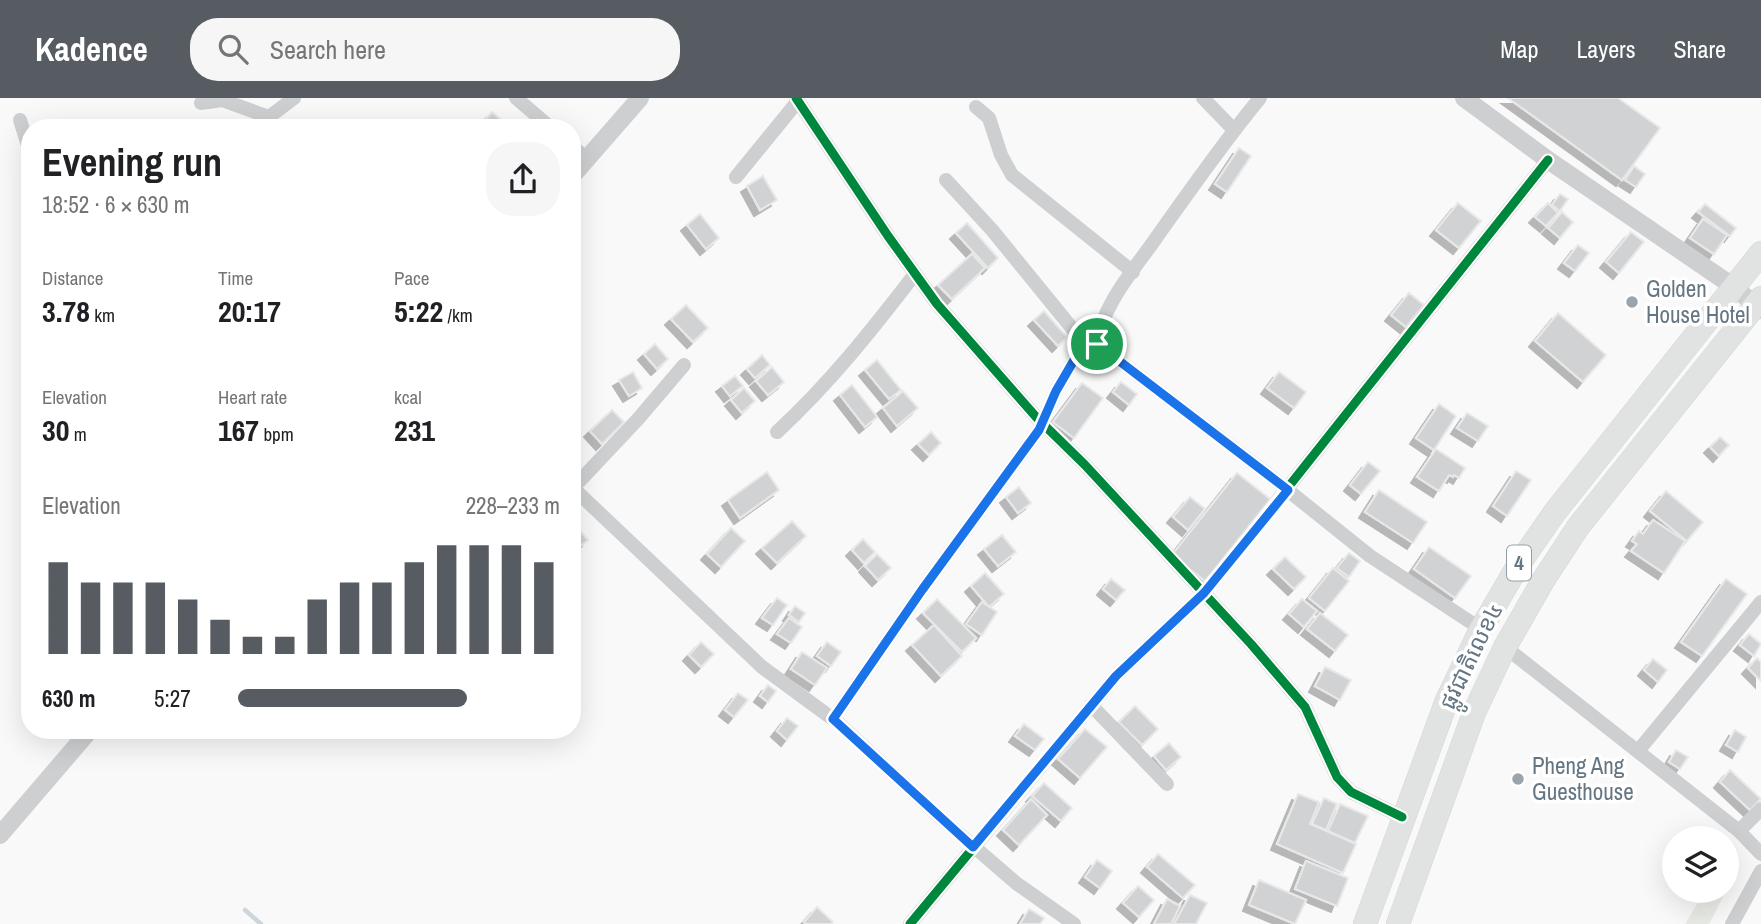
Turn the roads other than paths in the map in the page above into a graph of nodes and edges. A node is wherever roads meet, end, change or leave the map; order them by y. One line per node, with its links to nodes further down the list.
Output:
1 (294, 98): 11 (street)
2 (516, 98): 12 (street)
3 (640, 98): 17 (street)
4 (1203, 98): 15 (street)
5 (1260, 98): 15 (street)
6 (1464, 98): 18 (street)
7 (797, 100): 20 (street); 24 (street)
8 (201, 103): 10 (street)
9 (976, 107): 23 (street)
10 (258, 119)
11 (268, 119)
12 (540, 119)
13 (20, 120): 14 (street)
14 (21, 123)
15 (1234, 130): 23 (street)
16 (581, 154): 17 (street)
17 (587, 159): 19 (street)
18 (1548, 160): 25 (street); 32 (street)
19 (581, 166)
20 (736, 177)
21 (946, 180): 27 (street)
22 (1760, 257): 25 (highway, ផ្លូវជាតិលេខ៤ / 4)
23 (1133, 272): 27 (street)
24 (915, 274): 29 (street); 30 (street)
25 (1734, 288): 26 (street); 36 (highway, ផ្លូវជាតិលេខ៤ / 4)
26 (1759, 304): 37 (highway, ផ្លូវជាតិលេខ៤ / 4)
27 (1090, 344): 29 (street); 32 (street)
28 (684, 365): 31 (street)
29 (1041, 422): 34 (street); 39 (street)
30 (777, 432)
31 (581, 478)
32 (1288, 490): 34 (street); 36 (street)
33 (581, 496): 39 (street)
34 (1204, 593): 38 (street); 44 (street)
35 (1761, 602): 41 (street)
36 (1481, 629): 44 (highway, ផ្លូវជាតិលេខ៤ / 4)
37 (1505, 648): 41 (street); 54 (highway, ផ្លូវជាតិលេខ៤ / 4)
38 (1091, 705): 42 (street); 48 (street)
39 (833, 719): 48 (street)
40 (82, 739): 47 (street)
41 (1638, 751): 45 (street)
42 (1167, 784)
43 (1761, 809): 46 (street)
44 (1402, 817): 53 (highway, ផ្លូវជាតិលេខ៤ / 4)
45 (1733, 826)
46 (1739, 831): 49 (street)
47 (0, 835)
48 (973, 847): 51 (street); 52 (street)
49 (1761, 854)
50 (1761, 871): 55 (street)
51 (910, 924)
52 (1074, 924)
53 (1365, 924)
54 (1398, 924)
55 (1732, 924)

